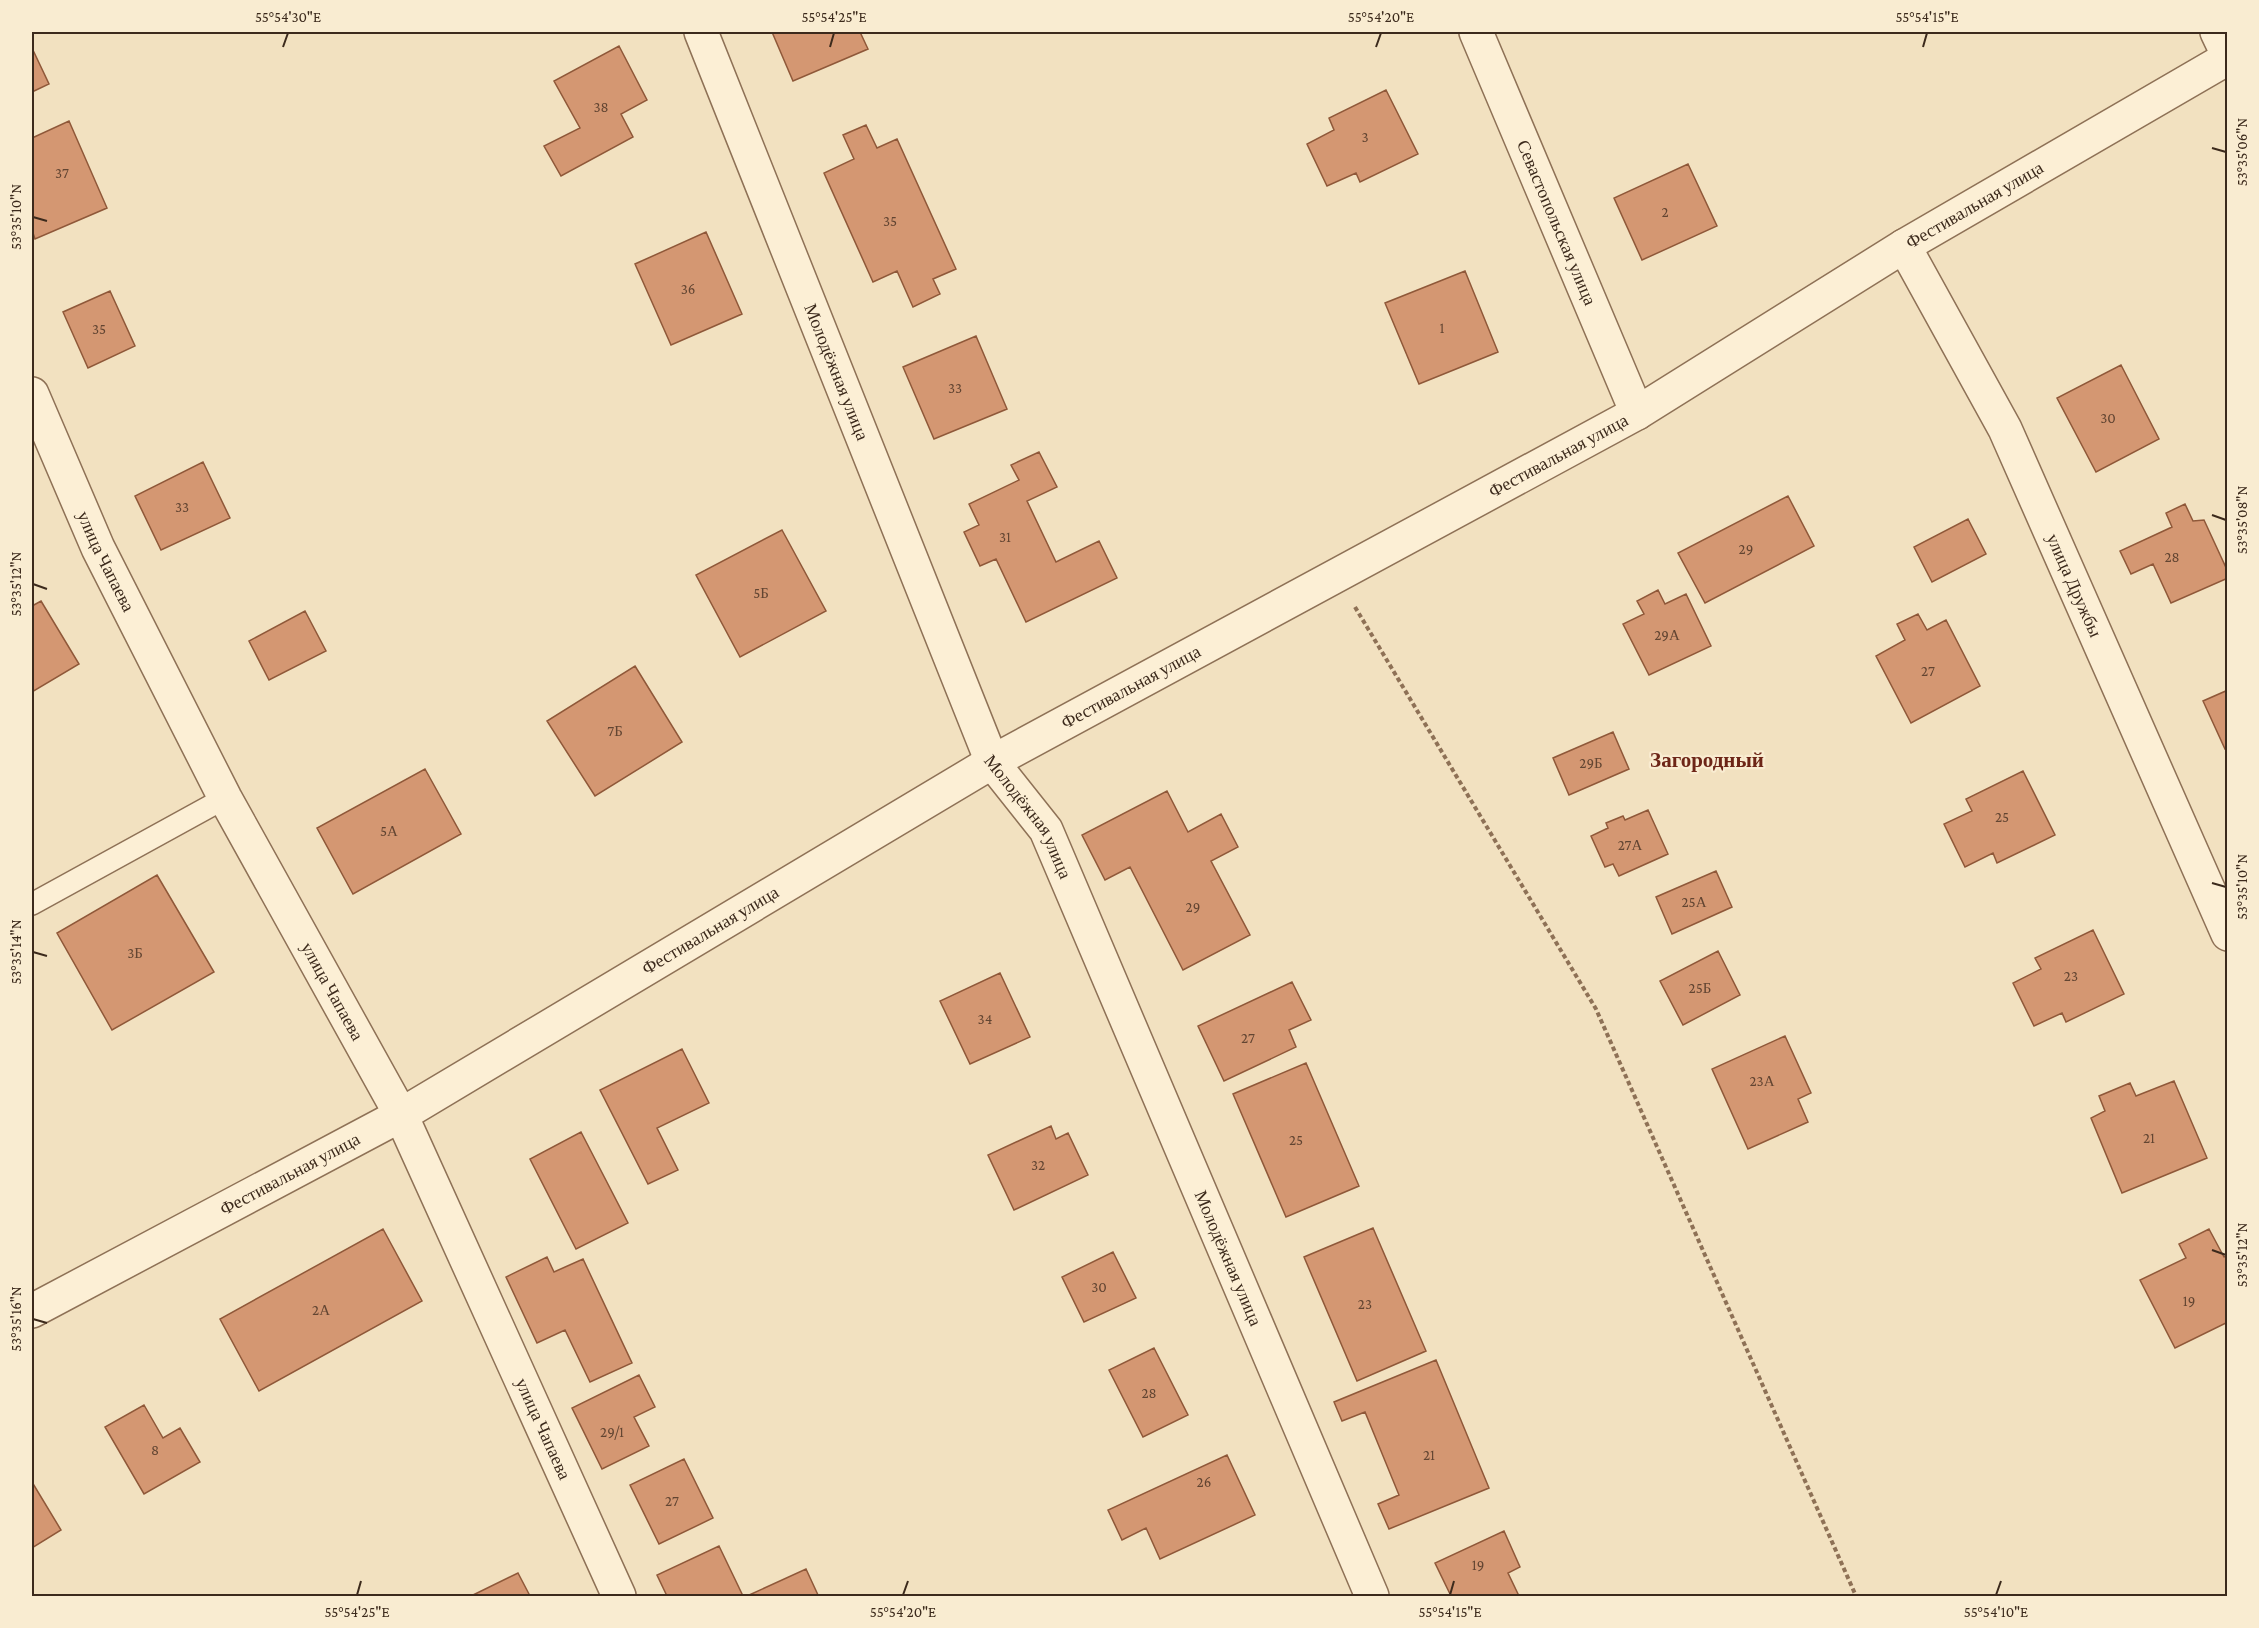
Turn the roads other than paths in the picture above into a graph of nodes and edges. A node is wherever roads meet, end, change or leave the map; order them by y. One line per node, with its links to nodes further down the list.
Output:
1 (701, 32): 8 (street, Молодёжная улица)
2 (1476, 32): 7 (street, Севастопольская улица)
3 (2217, 32): 4 (street)
4 (2228, 56): 5 (street, Фестивальная улица)
5 (1904, 246): 7 (street, Фестивальная улица); 11 (street, улица Дружбы)
6 (32, 394): 9 (street, улица Чапаева)
7 (1637, 413): 8 (street, Фестивальная улица)
8 (992, 762): 12 (street, Фестивальная улица); 15 (street, Молодёжная улица)
9 (225, 798): 10 (lane); 12 (street, улица Чапаева)
10 (32, 904)
11 (2228, 934)
12 (401, 1115): 13 (street, Фестивальная улица); 14 (street, улица Чапаева)
13 (32, 1311)
14 (619, 1596)
15 (1372, 1596)

